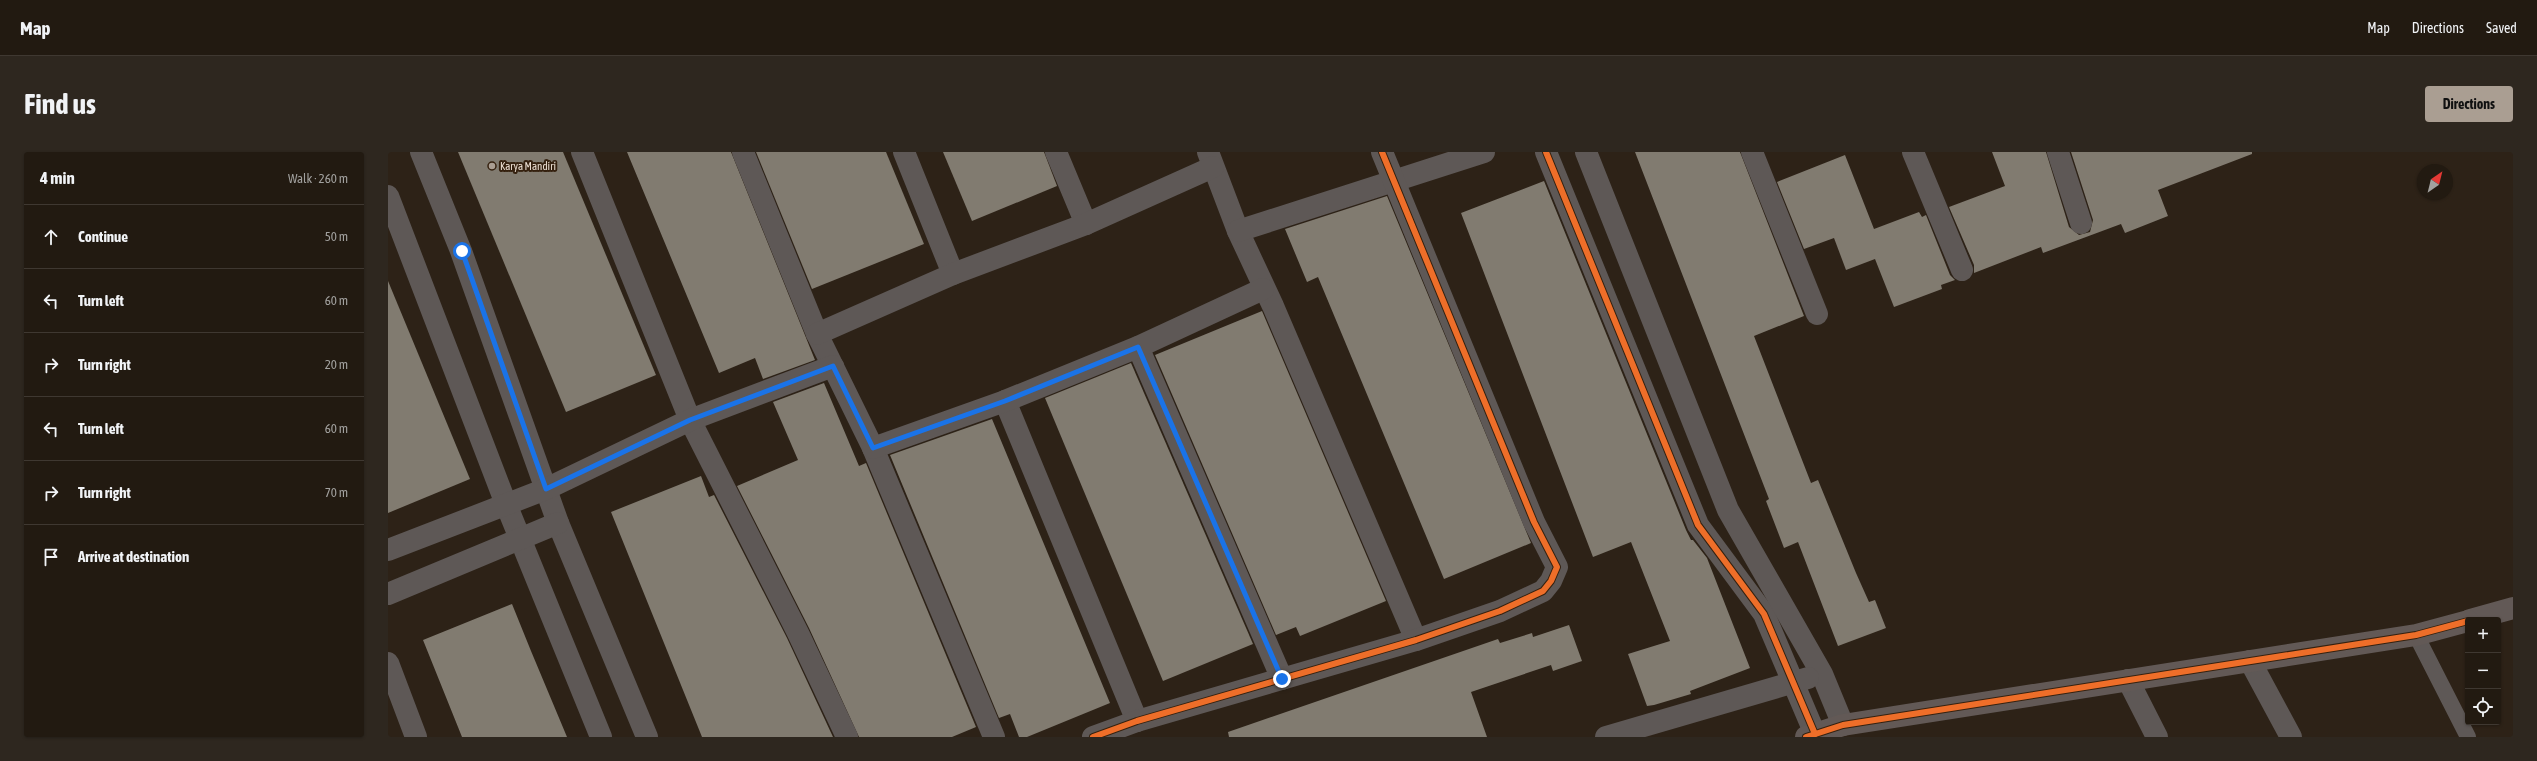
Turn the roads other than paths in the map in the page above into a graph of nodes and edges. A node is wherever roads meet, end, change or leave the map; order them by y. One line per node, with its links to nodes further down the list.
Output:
1 (421, 152): 29 (street)
2 (582, 152): 27 (street)
3 (743, 152): 23 (street)
4 (904, 152): 20 (street)
5 (1056, 152): 17 (street)
6 (1382, 152): 14 (street)
7 (1484, 152): 14 (street)
8 (1546, 152): 33 (street)
9 (1586, 152): 31 (street)
10 (1752, 152): 22 (street)
11 (1913, 152): 19 (street)
12 (2058, 152): 16 (street)
13 (1210, 159): 17 (street); 18 (street)
14 (1394, 179): 18 (street); 41 (street)
15 (388, 196): 30 (street)
16 (2081, 223)
17 (1086, 224): 20 (street)
18 (1238, 230): 21 (street)
19 (1962, 270)
20 (953, 274): 23 (street)
21 (1263, 289): 24 (street); 41 (street)
22 (1817, 314)
23 (817, 334): 25 (street)
24 (1138, 347): 26 (street); 45 (street)
25 (833, 366): 27 (street); 28 (street)
26 (1005, 401): 28 (street); 48 (street)
27 (690, 420): 29 (street); 54 (street)
28 (873, 448): 55 (street)
29 (546, 489): 30 (street); 32 (street)
30 (506, 504): 34 (street); 35 (street)
31 (1728, 510): 33 (street); 44 (street)
32 (558, 523): 34 (street); 53 (street)
33 (1698, 525): 47 (street)
34 (520, 538): 36 (street); 52 (street)
35 (388, 550)
36 (388, 594)
37 (2513, 608): 38 (street)
38 (2480, 617)
39 (2465, 621): 40 (street)
40 (2416, 635): 42 (street); 60 (lane)
41 (1416, 640): 45 (street)
42 (2250, 661): 46 (street); 59 (street)
43 (388, 663): 51 (street)
44 (1822, 674): 47 (street); 49 (street)
45 (1282, 679): 48 (street)
46 (2128, 680): 49 (street); 58 (street)
47 (1794, 682): 50 (street); 57 (street)
48 (1137, 721): 56 (street)
49 (1843, 724): 50 (street)
50 (1810, 735)
51 (416, 737)
52 (601, 737)
53 (647, 737)
54 (846, 737)
55 (994, 737)
56 (1093, 737)
57 (1606, 737)
58 (2157, 737)
59 (2291, 737)
60 (2468, 737)

